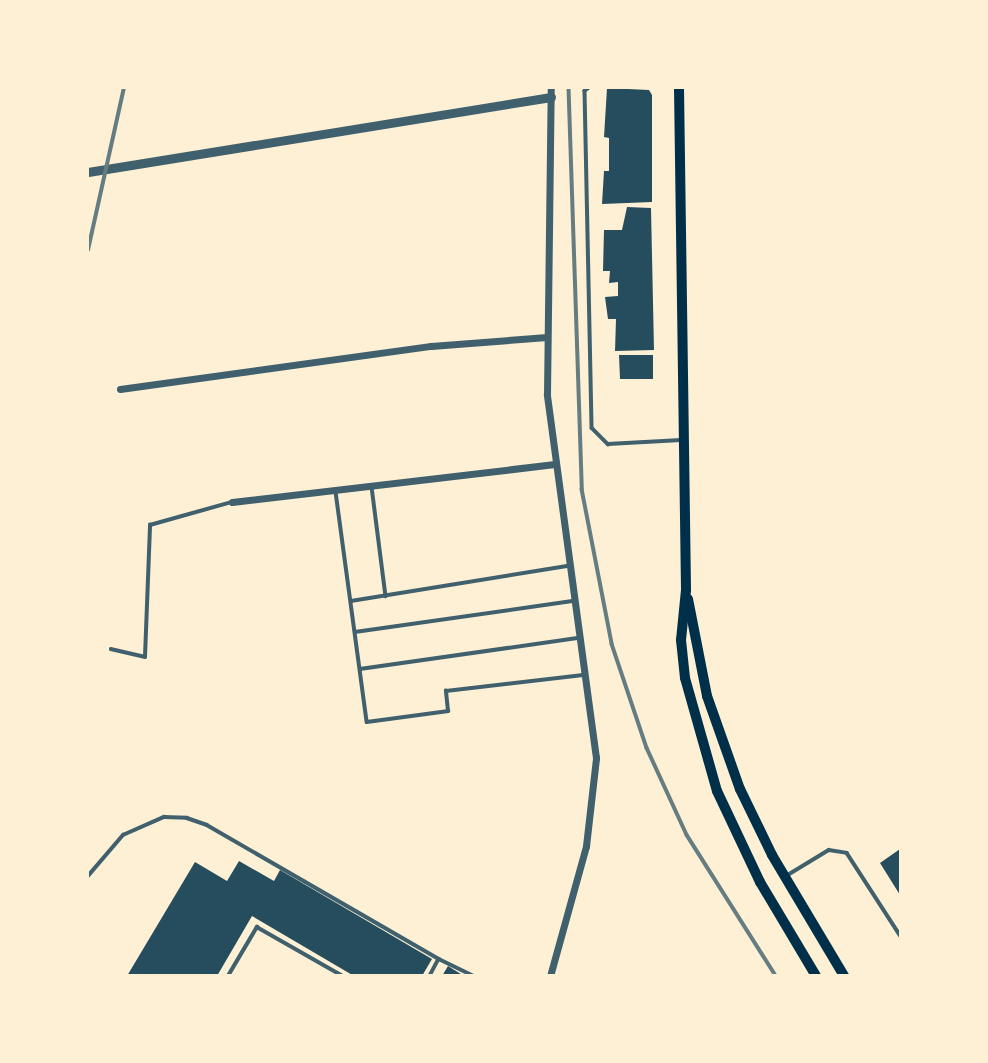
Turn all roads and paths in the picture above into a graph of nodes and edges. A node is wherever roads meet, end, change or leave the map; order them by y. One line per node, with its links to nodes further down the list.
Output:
1 (679, 88): 7 (main road)
2 (586, 89): 7 (lane)
3 (551, 92): 4 (street); 5 (street)
4 (88, 172)
5 (547, 337): 6 (street); 8 (street)
6 (120, 389)
7 (681, 440): 13 (main road)
8 (555, 464): 9 (street); 12 (street)
9 (372, 485): 10 (street); 14 (lane)
10 (336, 489): 11 (street); 15 (lane)
11 (232, 502): 19 (lane)
12 (570, 566): 14 (lane); 16 (street)
13 (686, 590): 22 (main road); 23 (main road)
14 (386, 596): 15 (lane)
15 (351, 601): 17 (lane)
16 (574, 601): 17 (lane); 18 (street)
17 (355, 632): 20 (lane)
18 (579, 638): 20 (lane); 21 (street)
19 (111, 649)
20 (360, 669): 21 (lane)
21 (585, 676): 32 (street)
22 (709, 701): 23 (main road); 25 (main road)
23 (690, 703): 33 (main road)
24 (88, 876): 27 (lane)
25 (784, 877): 26 (lane); 34 (main road)
26 (901, 935)
27 (439, 959): 30 (lane); 31 (lane)
28 (228, 975): 29 (lane)
29 (343, 975)
30 (430, 975)
31 (474, 975)
32 (550, 975)
33 (816, 975)
34 (844, 975)

